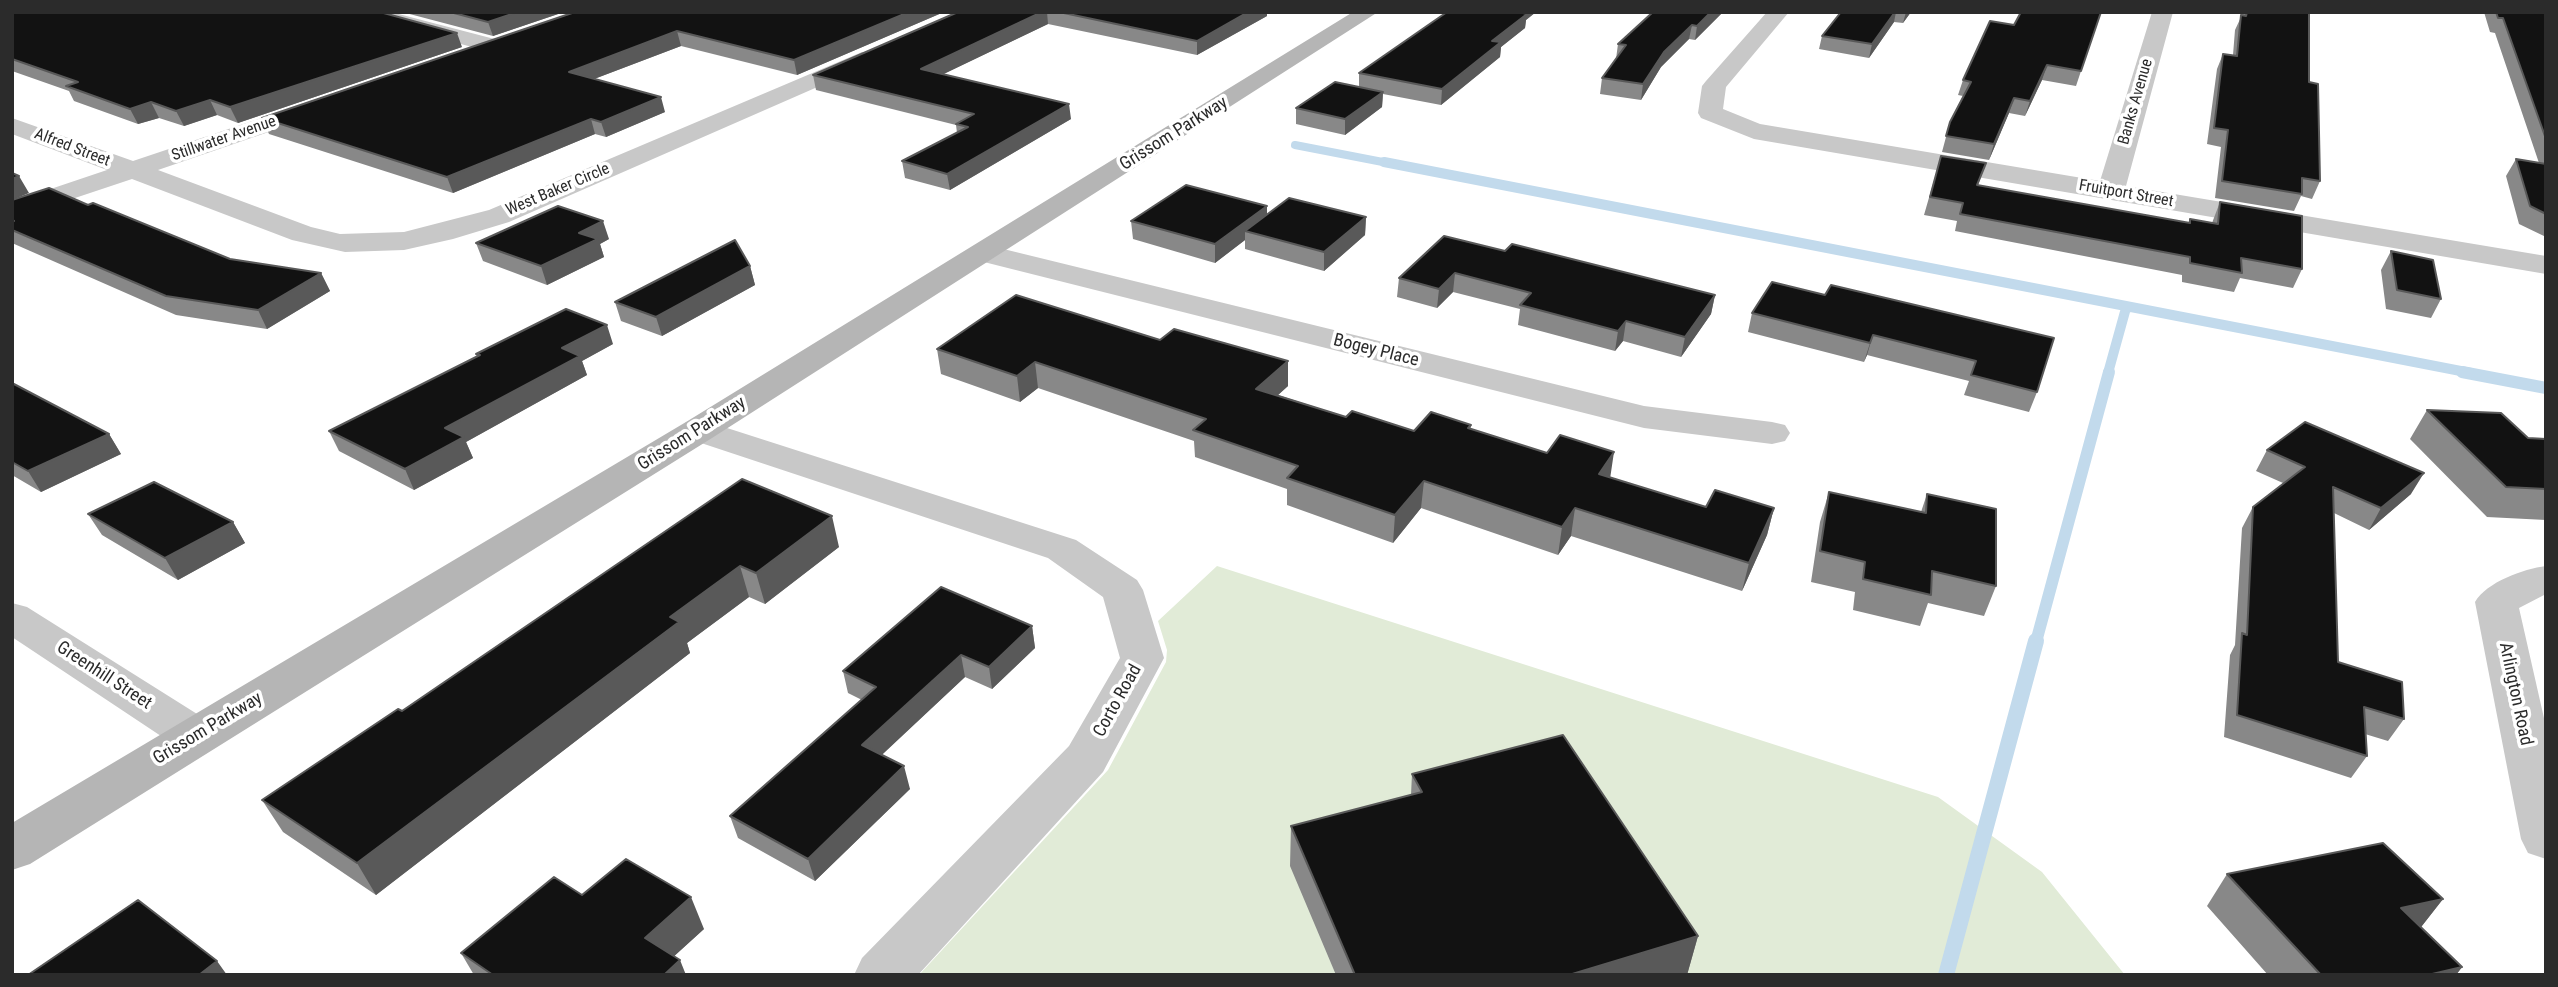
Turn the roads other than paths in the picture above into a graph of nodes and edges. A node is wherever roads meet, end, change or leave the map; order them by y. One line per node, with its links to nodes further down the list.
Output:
1 (365, 12): 6 (street)
2 (1368, 12): 14 (main road, Grissom Parkway)
3 (1779, 12): 12 (street, Fruitport Street)
4 (2163, 12): 12 (street, Banks Avenue)
5 (519, 38): 6 (street)
6 (494, 46): 8 (street)
7 (880, 51): 11 (street, West Baker Circle)
8 (455, 60)
9 (339, 100): 11 (street, Stillwater Avenue)
10 (12, 125): 11 (street, Alfred Street)
11 (132, 171): 13 (street, Stillwater Avenue)
12 (2110, 192): 15 (street, Fruitport Street)
13 (12, 211)
14 (983, 253): 16 (main road, Grissom Parkway); 17 (street, Bogey Place)
15 (2546, 265)
16 (699, 430): 20 (main road, Grissom Parkway); 23 (street, Corto Road)
17 (1772, 433)
18 (2546, 580): 21 (street, Arlington Road)
19 (12, 617): 20 (street, Greenhill Street)
20 (196, 736): 22 (main road, Grissom Parkway)
21 (2546, 839)
22 (12, 849)
23 (882, 975)

